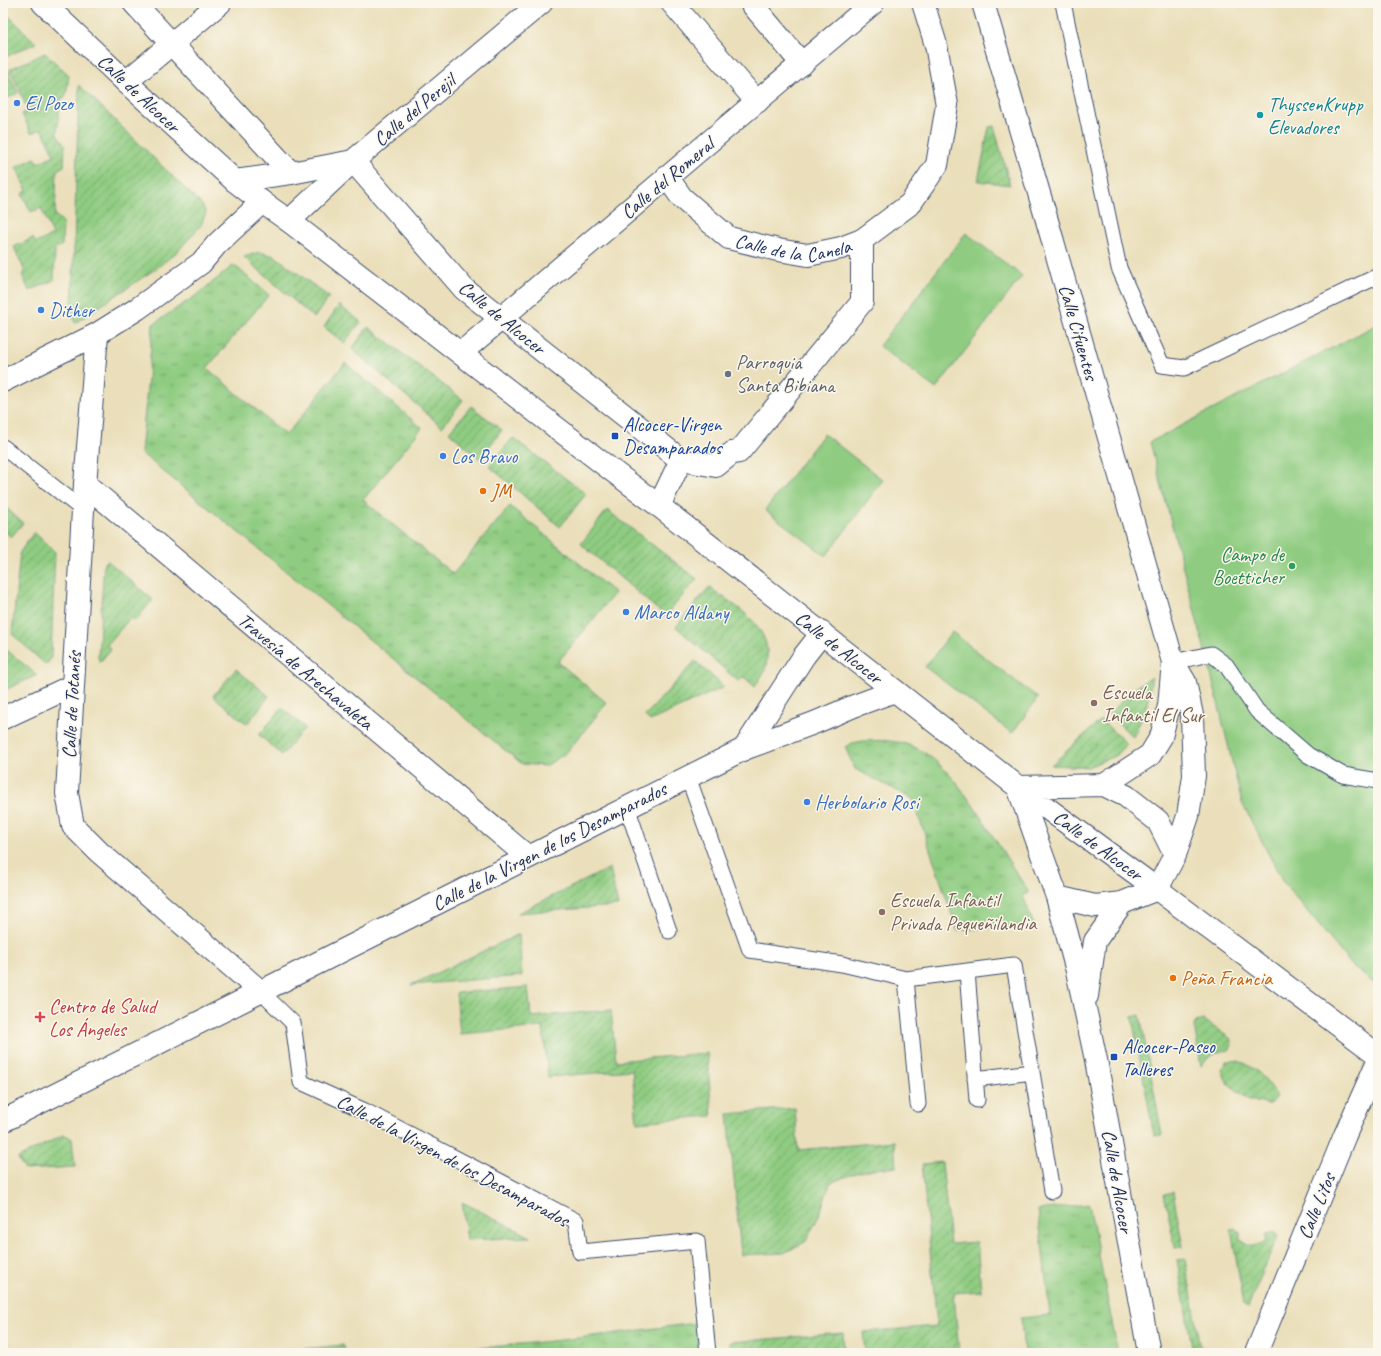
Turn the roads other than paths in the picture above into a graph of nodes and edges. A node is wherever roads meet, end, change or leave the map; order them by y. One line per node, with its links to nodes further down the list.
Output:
1 (43, 3): 13 (street, Calle de Alcocer)
2 (134, 3): 11 (street)
3 (220, 3): 11 (street)
4 (541, 3): 15 (street, Calle del Perejil)
5 (672, 3): 14 (street)
6 (751, 3): 12 (street)
7 (874, 3): 12 (street, Calle del Romeral)
8 (923, 3): 21 (street, Calle de la Canela)
9 (983, 3): 33 (street, Calle Cifuentes)
10 (1063, 3): 22 (lane)
11 (171, 44): 13 (street); 16 (street)
12 (802, 64): 14 (street, Calle del Romeral)
13 (126, 82): 18 (street, Calle de Alcocer)
14 (757, 102): 17 (street, Calle del Romeral)
15 (353, 161): 16 (street); 20 (street, Calle del Perejil); 23 (street, Calle de Alcocer)
16 (291, 173): 18 (street)
17 (667, 178): 21 (street, Calle de la Canela); 23 (street, Calle del Romeral)
18 (235, 181): 19 (street, Calle de Alcocer)
19 (262, 202): 20 (street, Calle de Alcocer); 24 (street)
20 (289, 221): 25 (street, Calle de Alcocer)
21 (862, 240): 28 (street)
22 (1378, 276)
23 (503, 318): 25 (street, Calle del Romeral); 28 (street, Calle de Alcocer)
24 (97, 334): 26 (street); 29 (street, Calle de Totanés)
25 (461, 353): 30 (street, Calle de Alcocer)
26 (3, 381)
27 (3, 447): 31 (lane)
28 (681, 460): 30 (street)
29 (85, 484): 31 (street, Calle de Totanés); 44 (street, Travesía de Arechavaleta)
30 (659, 506): 32 (street, Calle de Alcocer)
31 (83, 510): 34 (street, Calle de Totanés)
32 (822, 633): 35 (street, Calle de Alcocer); 37 (street)
33 (1173, 662): 39 (lane); 40 (street, Calle Cifuentes); 43 (street, Calle Cifuentes)
34 (72, 686): 36 (street); 51 (street, Calle de Totanés)
35 (895, 691): 37 (street, Calle de la Virgen de los Desamparados); 41 (street, Calle de Alcocer)
36 (3, 718)
37 (744, 749): 38 (street, Calle de la Virgen de los Desamparados)
38 (688, 777): 42 (street, Calle de la Virgen de los Desamparados); 50 (lane, Calle de la Virgen de los Desamparados)
39 (1378, 781)
40 (1104, 785): 41 (street, Calle de Alcocer); 43 (street, Calle de Alcocer)
41 (1018, 787): 45 (street, Calle de Alcocer); 46 (street, Calle de Alcocer)
42 (627, 807): 44 (street, Calle de la Virgen de los Desamparados); 48 (lane)
43 (1175, 855): 45 (street, Calle de Alcocer)
44 (528, 857): 51 (street, Calle de la Virgen de los Desamparados)
45 (1157, 889): 47 (street, Calle de Alcocer); 53 (street)
46 (1057, 897): 47 (street, Calle de Alcocer); 52 (street, Calle de Alcocer)
47 (1122, 903): 52 (street, Calle de Alcocer)
48 (669, 931)
49 (967, 971): 50 (lane, Calle de la Virgen de los Desamparados); 55 (lane, Calle de la Virgen de los Desamparados); 56 (lane)
50 (906, 979): 58 (lane)
51 (260, 991): 59 (street, Calle de la Virgen de los Desamparados); 61 (lane, Calle de la Virgen de los Desamparados)
52 (1086, 1009): 62 (street, Calle de Alcocer)
53 (1378, 1054)
54 (1378, 1061): 63 (street, Calle Litos)
55 (1032, 1072): 56 (lane); 60 (lane, Calle de la Virgen de los Desamparados)
56 (975, 1079): 57 (lane)
57 (977, 1100)
58 (918, 1104)
59 (3, 1120)
60 (1052, 1191)
61 (708, 1353)
62 (1149, 1353)
63 (1256, 1353)

